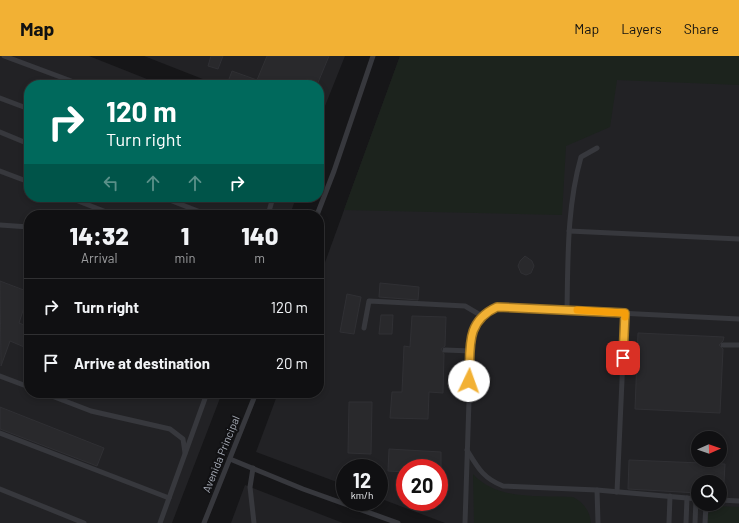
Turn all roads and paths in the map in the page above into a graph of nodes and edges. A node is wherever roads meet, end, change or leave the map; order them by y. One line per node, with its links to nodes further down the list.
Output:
1 (4, 56): 3 (lane)
2 (373, 56): 11 (lane)
3 (69, 80)
4 (0, 98): 5 (lane)
5 (24, 107)
6 (0, 132): 7 (lane)
7 (24, 142)
8 (597, 148): 18 (lane)
9 (0, 171): 10 (lane)
10 (24, 180)
11 (324, 197)
12 (81, 202): 14 (lane)
13 (175, 202): 15 (lane)
14 (101, 210)
15 (195, 210)
16 (0, 224): 17 (lane)
17 (24, 226)
18 (569, 231): 19 (lane); 20 (lane)
19 (739, 239)
20 (567, 309): 21 (lane); 22 (lane)
21 (625, 313): 23 (lane); 41 (lane)
22 (482, 316): 24 (lane); 28 (lane)
23 (739, 319)
24 (364, 328)
25 (723, 345): 26 (lane)
26 (739, 345)
27 (444, 350): 28 (lane)
28 (471, 351): 35 (lane)
29 (0, 376): 30 (lane)
30 (24, 385)
31 (57, 398): 36 (lane)
32 (205, 398): 36 (lane)
33 (254, 398): 37 (lane, Avenida Principal)
34 (0, 433): 43 (lane)
35 (466, 450): 40 (lane); 55 (lane)
36 (185, 453): 43 (lane)
37 (230, 458): 38 (lane); 52 (lane, Avenida Principal)
38 (253, 468): 53 (lane); 54 (lane)
39 (0, 489): 50 (lane)
40 (597, 490): 41 (lane); 56 (lane)
41 (617, 492): 42 (lane)
42 (670, 496): 44 (lane); 57 (lane)
43 (169, 498): 51 (lane)
44 (687, 498): 45 (lane); 58 (lane)
45 (691, 498)
46 (727, 500): 47 (lane)
47 (739, 501)
48 (696, 511): 59 (lane)
49 (706, 511): 60 (lane)
50 (84, 523)
51 (160, 523)
52 (204, 523)
53 (254, 523)
54 (398, 523)
55 (464, 523)
56 (598, 523)
57 (669, 523)
58 (686, 523)
59 (695, 523)
60 (705, 523)

